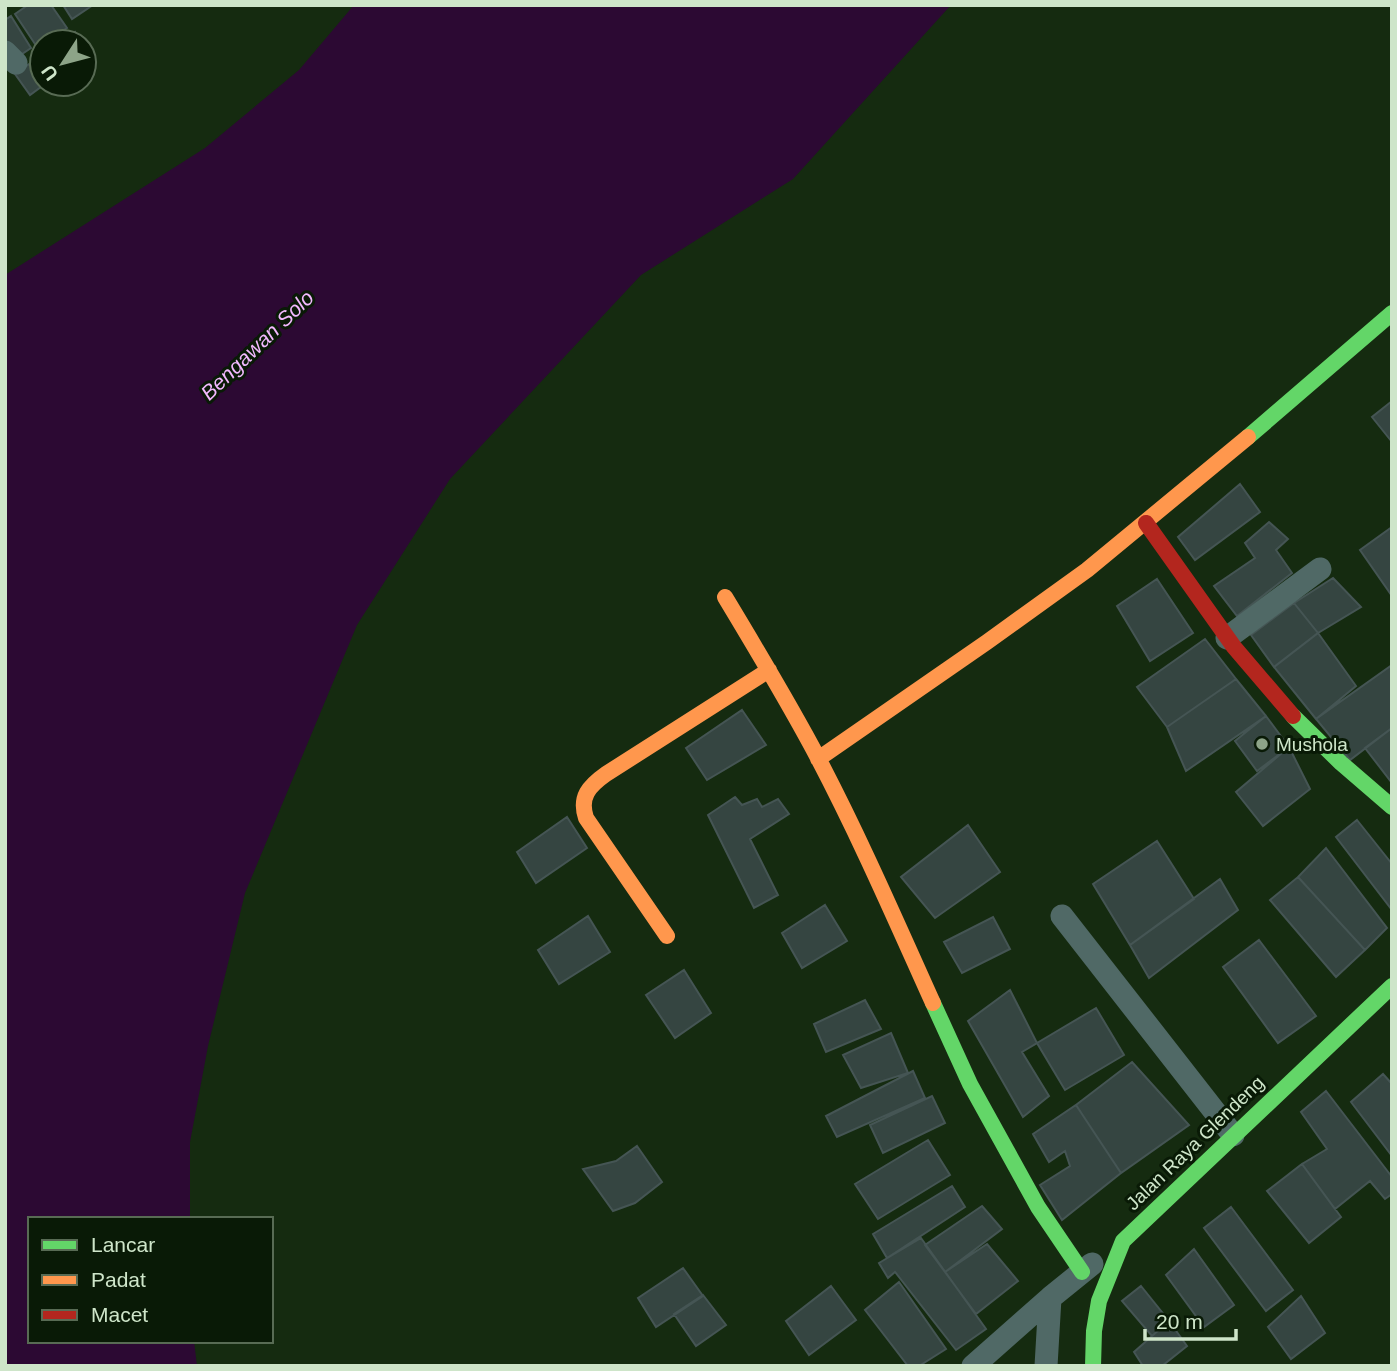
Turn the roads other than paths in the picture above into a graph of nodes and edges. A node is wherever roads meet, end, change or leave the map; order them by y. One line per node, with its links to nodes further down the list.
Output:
1 (1392, 313): 2 (street)
2 (1146, 523): 5 (street); 7 (street)
3 (1320, 569): 5 (street)
4 (724, 597): 6 (street)
5 (1227, 638): 8 (street)
6 (769, 670): 7 (street); 10 (street)
7 (818, 759): 14 (street)
8 (1392, 807)
9 (1062, 916): 12 (street)
10 (667, 936)
11 (1392, 986): 12 (street, Jalan Raya Glendeng)
12 (1233, 1135): 13 (street, Jalan Raya Glendeng)
13 (1123, 1241): 14 (street); 18 (street, Jalan Raya Glendeng)
14 (1082, 1272): 15 (street)
15 (1050, 1298): 16 (street); 17 (street)
16 (974, 1366)
17 (1046, 1366)
18 (1093, 1366)

